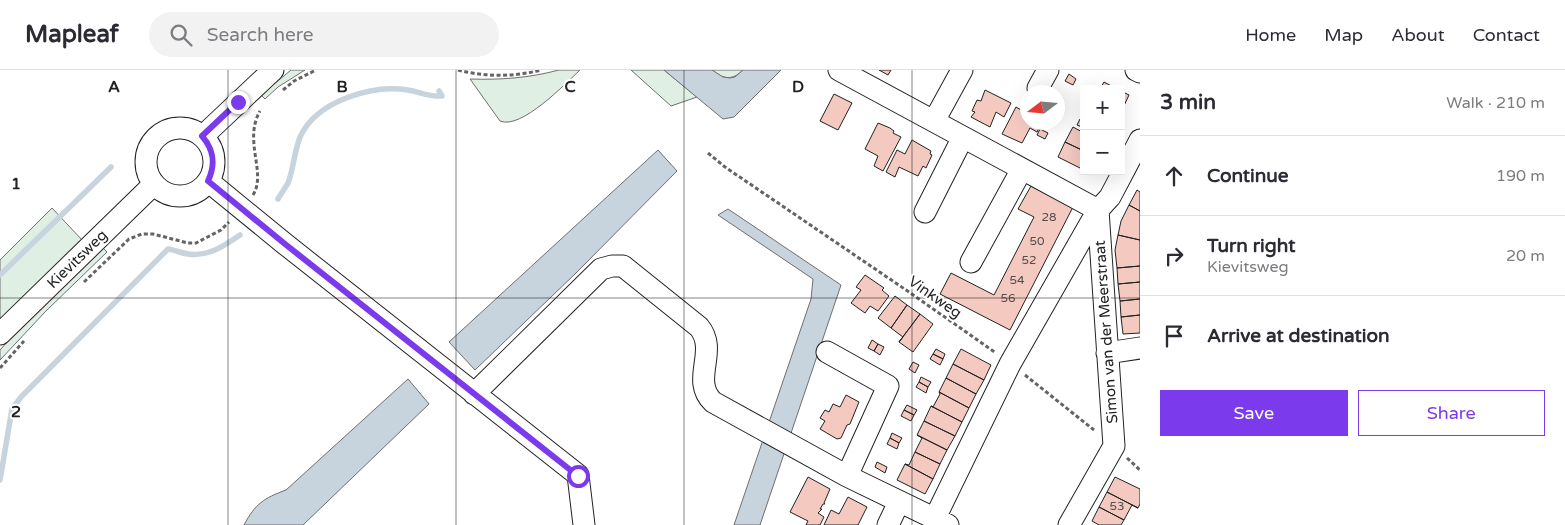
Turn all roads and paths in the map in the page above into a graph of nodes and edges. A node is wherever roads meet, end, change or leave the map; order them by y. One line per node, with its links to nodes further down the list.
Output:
1 (273, 70): 13 (street)
2 (316, 70): 9 (path)
3 (458, 70): 4 (path)
4 (541, 70)
5 (839, 70): 12 (street)
6 (962, 70): 12 (street)
7 (1136, 70): 8 (street)
8 (1140, 72)
9 (281, 91)
10 (265, 106): 11 (path)
11 (260, 109)
12 (934, 121): 14 (street)
13 (202, 136): 18 (street); 19 (street)
14 (963, 137): 17 (street); 21 (street)
15 (1140, 140): 20 (street)
16 (708, 153): 27 (path, Vinkweg)
17 (1022, 169): 20 (street); 22 (street)
18 (208, 181): 19 (street); 28 (street)
19 (154, 184): 23 (street, Kievitsweg)
20 (1098, 210): 26 (street, Simon van der Meerstraat); 27 (street)
21 (925, 212)
22 (971, 262)
23 (0, 334)
24 (1140, 348): 26 (street)
25 (827, 352): 31 (street)
26 (1108, 353): 29 (street, Simon van der Meerstraat)
27 (1010, 364): 29 (path, Vinkweg); 33 (street)
28 (474, 394): 31 (street); 34 (street)
29 (1114, 446): 30 (path, Vinkweg); 36 (street, Simon van der Meerstraat)
30 (1140, 470)
31 (848, 476): 32 (street)
32 (899, 502): 33 (street); 35 (street)
33 (941, 522)
34 (584, 525)
35 (888, 525)
36 (1069, 525)

